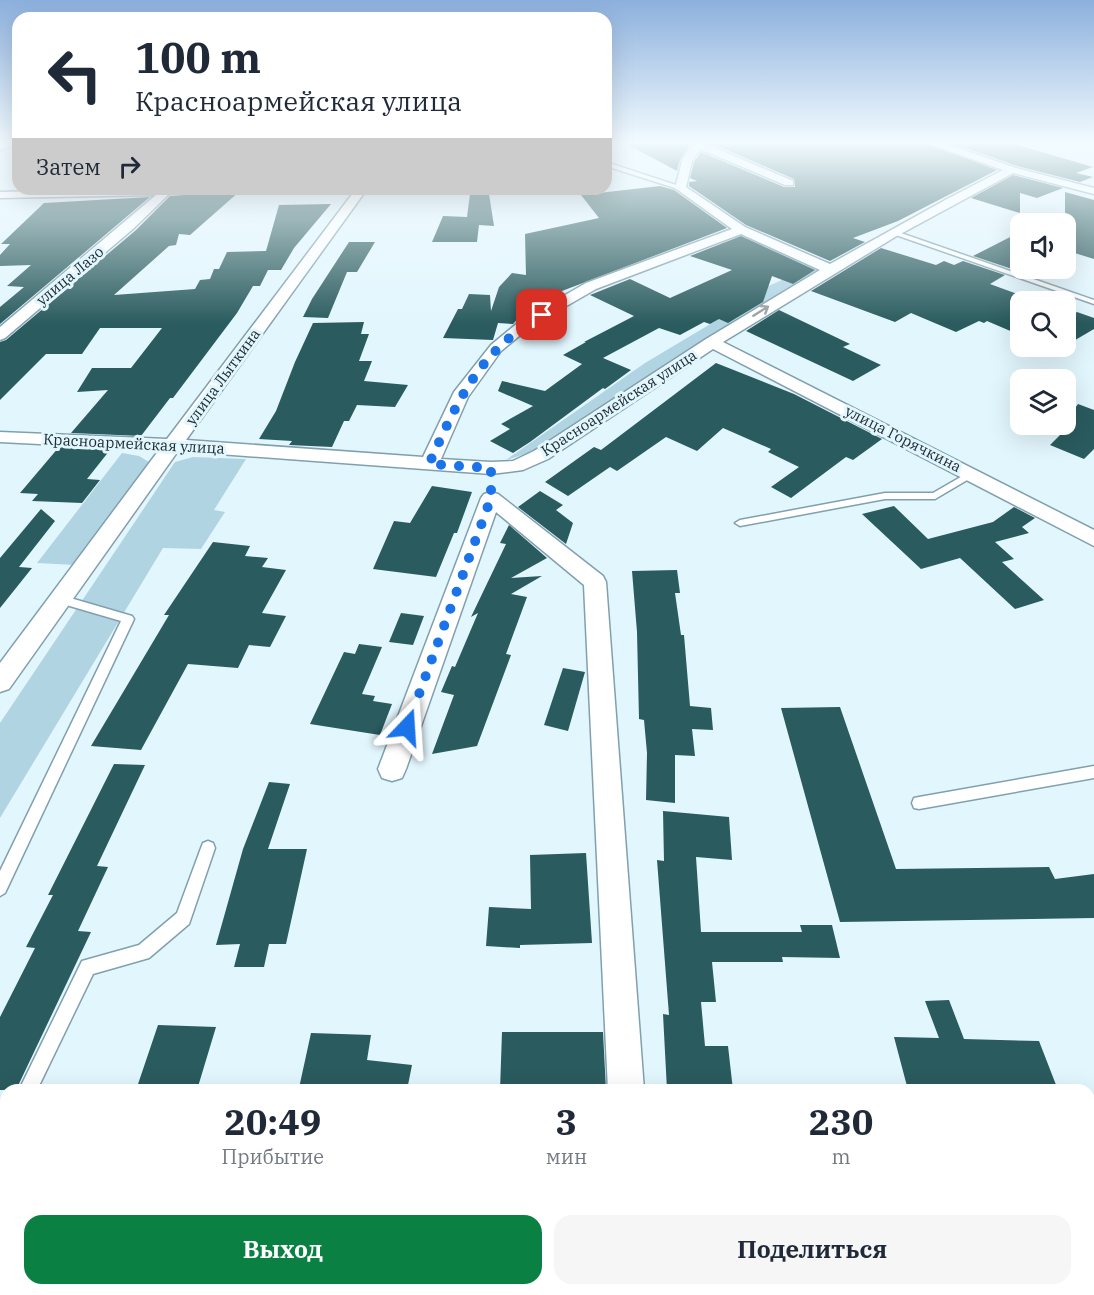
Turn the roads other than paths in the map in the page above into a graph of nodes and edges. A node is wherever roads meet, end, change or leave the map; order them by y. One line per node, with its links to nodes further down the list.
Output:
1 (154, 202): 9 (street, улица Лазо)
2 (352, 202): 12 (street, улица Лыткина)
3 (701, 202): 5 (street)
4 (952, 202): 6 (street, Красноармейская улица)
5 (741, 230): 7 (street); 13 (street)
6 (895, 233): 7 (street, Красноармейская улица); 8 (lane)
7 (830, 269): 10 (street, Красноармейская улица, one-way to 7)
8 (1094, 302)
9 (0, 335)
10 (711, 342): 14 (street, Красноармейская улица); 15 (street, улица Горячкина)
11 (0, 437): 12 (street, Красноармейская улица)
12 (174, 445): 13 (street, Красноармейская улица); 19 (street, улица Лыткина)
13 (429, 464): 14 (street, Красноармейская улица)
14 (491, 468): 16 (street)
15 (971, 474): 17 (lane); 18 (street, улица Горячкина)
16 (491, 498): 21 (street); 27 (street)
17 (740, 523)
18 (1094, 539)
19 (60, 600): 20 (street, улица Лыткина); 25 (lane)
20 (2, 675)
21 (392, 769)
22 (1094, 772): 23 (lane)
23 (919, 803)
24 (208, 848): 26 (lane)
25 (0, 888)
26 (31, 1084)
27 (626, 1084)

